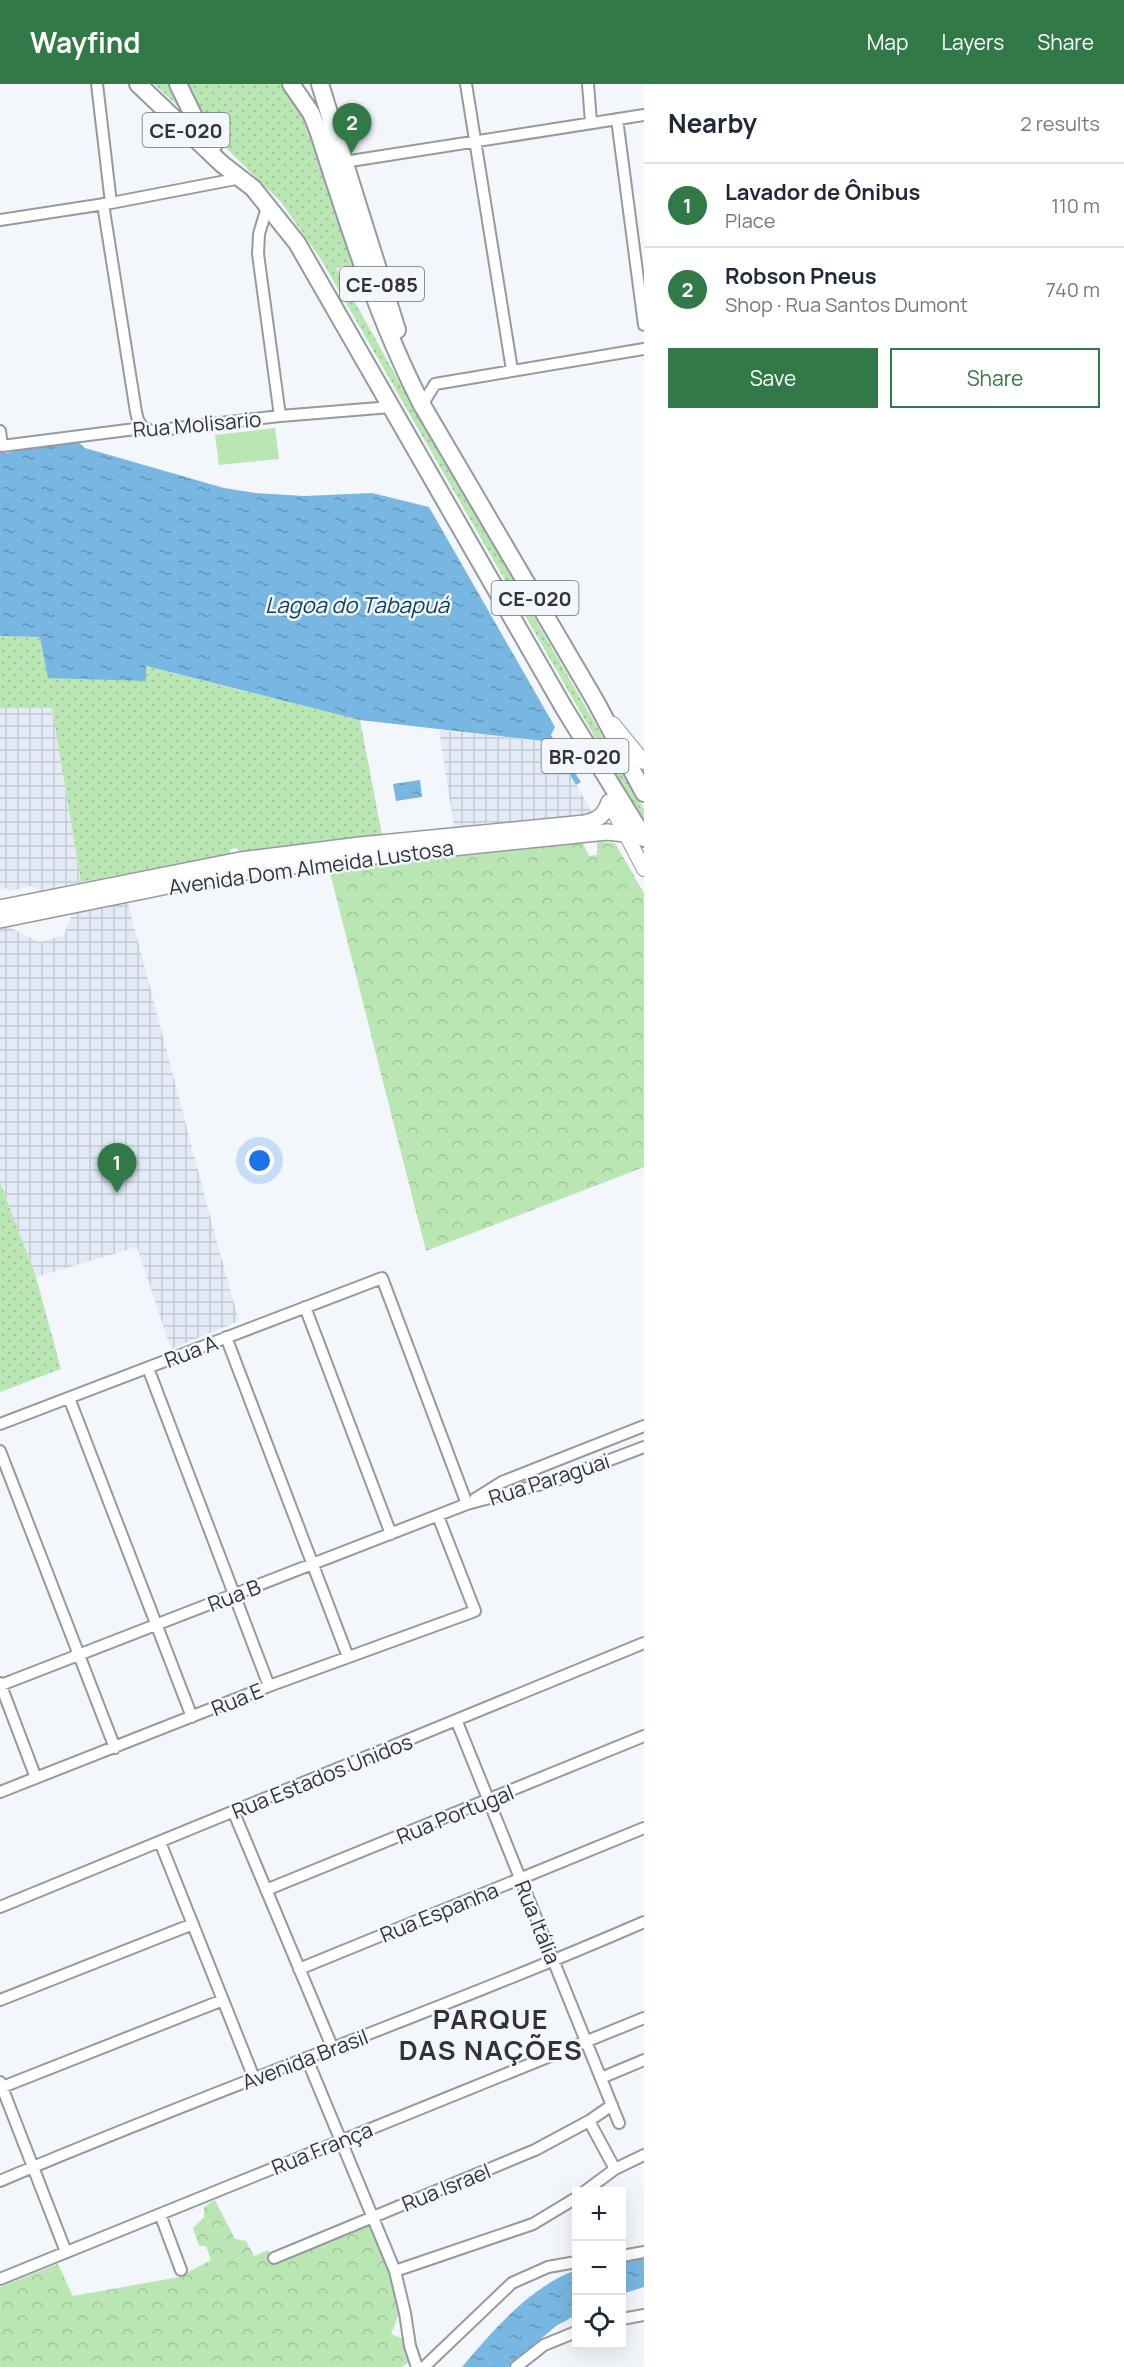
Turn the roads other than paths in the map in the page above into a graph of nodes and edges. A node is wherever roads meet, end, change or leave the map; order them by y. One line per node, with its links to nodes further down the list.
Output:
1 (97, 84): 14 (street)
2 (138, 84): 13 (highway, CE-020)
3 (178, 84): 13 (highway)
4 (291, 84): 21 (highway, CE-020)
5 (320, 84): 12 (highway, CE-085)
6 (466, 84): 11 (street)
7 (588, 84): 10 (street)
8 (644, 115): 9 (street)
9 (616, 119): 10 (street); 17 (street)
10 (591, 122): 11 (street)
11 (475, 142): 12 (street); 20 (street)
12 (344, 162): 21 (highway, CE-085)
13 (238, 175): 14 (street); 15 (highway, CE-020)
14 (107, 204): 16 (street); 24 (street)
15 (268, 204): 22 (highway, CE-020); 23 (street)
16 (0, 220)
17 (640, 266): 18 (street)
18 (644, 325)
19 (644, 349): 20 (street)
20 (512, 370): 21 (street)
21 (422, 405): 26 (highway, CE-020)
22 (391, 407): 23 (street, Rua Molisario); 27 (highway, CE-020)
23 (279, 416): 24 (street, Rua Molisario)
24 (143, 428): 25 (street, Rua Molisario)
25 (0, 431)
26 (596, 702): 28 (main road); 29 (highway, CE-020)
27 (564, 708): 30 (highway, BR-020); 33 (highway, CE-020)
28 (644, 762)
29 (644, 793)
30 (609, 802): 31 (main road); 32 (main road, BR-020)
31 (586, 829): 32 (main road, Avenida Dom Almeida Lustosa); 35 (main road, Avenida Dom Almeida Lustosa)
32 (625, 834): 34 (main road, BR-020)
33 (644, 838)
34 (644, 869)
35 (51, 903): 36 (main road, Avenida Dom Almeida Lustosa); 37 (main road, Avenida Dom Almeida Lustosa)
36 (0, 908)
37 (0, 920)
38 (305, 1307): 39 (street, Rua A); 46 (street, Rua A); 48 (street)
39 (226, 1337): 40 (street, Rua A); 49 (street)
40 (148, 1368): 41 (street, Rua A); 50 (street)
41 (69, 1398): 42 (street, Rua A); 51 (street)
42 (0, 1424)
43 (644, 1426): 46 (street, Rua Paraguai)
44 (644, 1447): 46 (street, Rua Paraguai)
45 (0, 1451): 53 (street)
46 (467, 1504): 47 (street, Rua B)
47 (438, 1516): 48 (street, Rua B); 54 (street, Rua E)
48 (391, 1534): 49 (street, Rua B)
49 (313, 1564): 50 (street, Rua B); 54 (street)
50 (234, 1595): 51 (street, Rua B); 56 (street)
51 (157, 1625): 53 (street, Rua B); 57 (street)
52 (644, 1643): 58 (street, Rua Estados Unidos)
53 (79, 1655): 55 (street, Rua B); 60 (street)
54 (348, 1657): 56 (street, Rua E)
55 (0, 1684): 61 (street)
56 (269, 1686): 57 (street, Rua E)
57 (192, 1717): 60 (street, Rua E)
58 (457, 1722): 63 (street, Rua Itália); 64 (street, Rua Estados Unidos)
59 (644, 1737): 63 (street, Rua Portugal)
60 (115, 1748): 61 (street, Rua E)
61 (36, 1778): 62 (street, Rua E)
62 (0, 1792)
63 (489, 1800): 67 (street, Rua Itália); 68 (street, Rua Portugal)
64 (234, 1812): 66 (street, Rua Estados Unidos); 68 (street)
65 (644, 1828): 67 (street, Rua Espanha)
66 (160, 1842): 69 (street, Rua Estados Unidos); 71 (street)
67 (521, 1879): 72 (street, Rua Itália); 73 (street, Rua Espanha)
68 (266, 1890): 73 (street)
69 (0, 1907)
70 (644, 1922): 72 (street, Avenida Brasil)
71 (193, 1924): 74 (street); 75 (street)
72 (554, 1961): 77 (street, Rua Itália); 78 (street, Avenida Brasil)
73 (299, 1969): 78 (street)
74 (0, 2000)
75 (223, 2000): 81 (street); 83 (street)
76 (644, 2018): 77 (street, Rua França)
77 (587, 2042): 82 (street, Rua Itália); 87 (street, Rua França)
78 (333, 2049): 79 (street, Avenida Brasil)
79 (307, 2059): 81 (street, Avenida Brasil); 87 (street)
80 (644, 2060): 82 (street)
81 (254, 2078): 89 (street, Avenida Brasil)
82 (601, 2078): 84 (street, Rua Itália)
83 (1, 2085): 89 (street)
84 (612, 2104): 85 (street, Rua Israel); 86 (street, Rua Itália)
85 (589, 2121): 90 (street); 95 (street, Rua Israel)
86 (619, 2123)
87 (340, 2140): 94 (street, Rua França); 95 (street)
88 (644, 2155): 90 (street)
89 (33, 2167): 91 (street, Avenida Brasil); 96 (street)
90 (615, 2169): 92 (street)
91 (0, 2181)
92 (591, 2187)
93 (572, 2200): 102 (street)
94 (160, 2214): 96 (street, Rua França); 101 (street)
95 (372, 2217): 99 (street, Rua Israel); 102 (street)
96 (66, 2252): 103 (street, Rua França)
97 (644, 2252): 98 (street)
98 (626, 2255)
99 (274, 2258)
100 (572, 2263): 108 (street)
101 (181, 2270)
102 (394, 2271): 107 (street)
103 (0, 2279)
104 (644, 2315): 105 (street)
105 (626, 2318)
106 (572, 2334): 109 (street)
107 (417, 2367)
108 (424, 2367)
109 (516, 2367)

